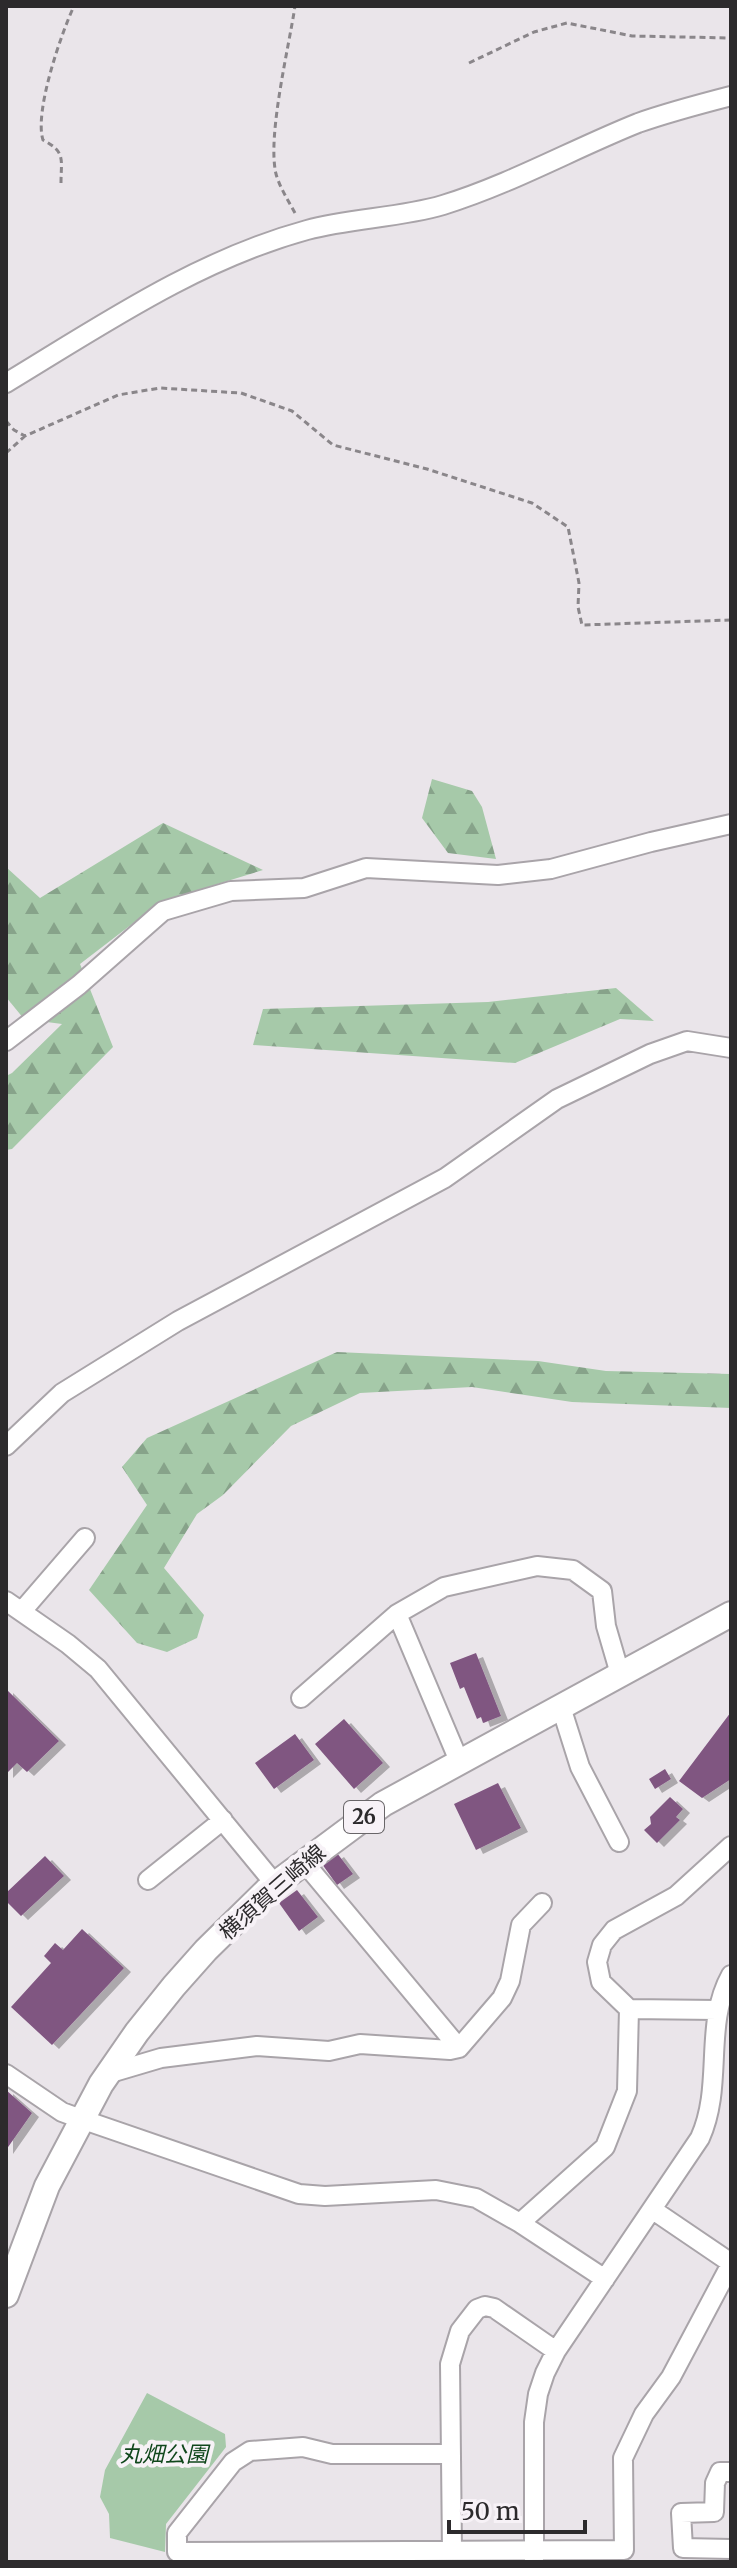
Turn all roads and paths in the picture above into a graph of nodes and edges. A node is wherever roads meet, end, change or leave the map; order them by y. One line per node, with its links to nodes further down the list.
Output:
1 (74, 6): 6 (path)
2 (295, 6): 7 (path)
3 (731, 38): 4 (path)
4 (469, 63)
5 (731, 96): 7 (street)
6 (61, 183)
7 (305, 230): 8 (street)
8 (6, 383)
9 (6, 421): 10 (path)
10 (25, 436): 11 (path); 12 (path)
11 (6, 453)
12 (731, 620)
13 (731, 824): 14 (street)
14 (6, 1041)
15 (731, 1048): 16 (street)
16 (6, 1446)
17 (85, 1538): 18 (street)
18 (14, 1606): 25 (street)
19 (397, 1614): 21 (street); 22 (street); 24 (street)
20 (731, 1614): 21 (main road, 横須賀三崎線 / 26)
21 (620, 1674): 23 (main road, 横須賀三崎線 / 26)
22 (301, 1698)
23 (561, 1707): 24 (main road, 横須賀三崎線 / 26); 26 (street)
24 (459, 1761): 28 (main road, 横須賀三崎線 / 26)
25 (223, 1820): 29 (street); 30 (street)
26 (619, 1842)
27 (731, 1846): 33 (street)
28 (303, 1861): 30 (main road, 横須賀三崎線 / 26); 35 (street)
29 (148, 1880)
30 (274, 1883): 37 (main road, 横須賀三崎線 / 26)
31 (542, 1903): 35 (street)
32 (731, 1975): 34 (street)
33 (629, 2009): 34 (street); 40 (street)
34 (717, 2010): 39 (street)
35 (459, 2048): 37 (street)
36 (6, 2074): 38 (street)
37 (107, 2074): 38 (main road, 横須賀三崎線 / 26)
38 (81, 2119): 40 (street); 43 (main road, 横須賀三崎線 / 26)
39 (653, 2210): 41 (street); 42 (street)
40 (520, 2223): 42 (street)
41 (731, 2264): 50 (street)
42 (605, 2279): 44 (street)
43 (6, 2295)
44 (556, 2351): 45 (street); 50 (street)
45 (450, 2454): 48 (street); 49 (street)
46 (731, 2472): 47 (street)
47 (731, 2549)
48 (452, 2551): 49 (street); 50 (street)
49 (290, 2556)
50 (534, 2556)

